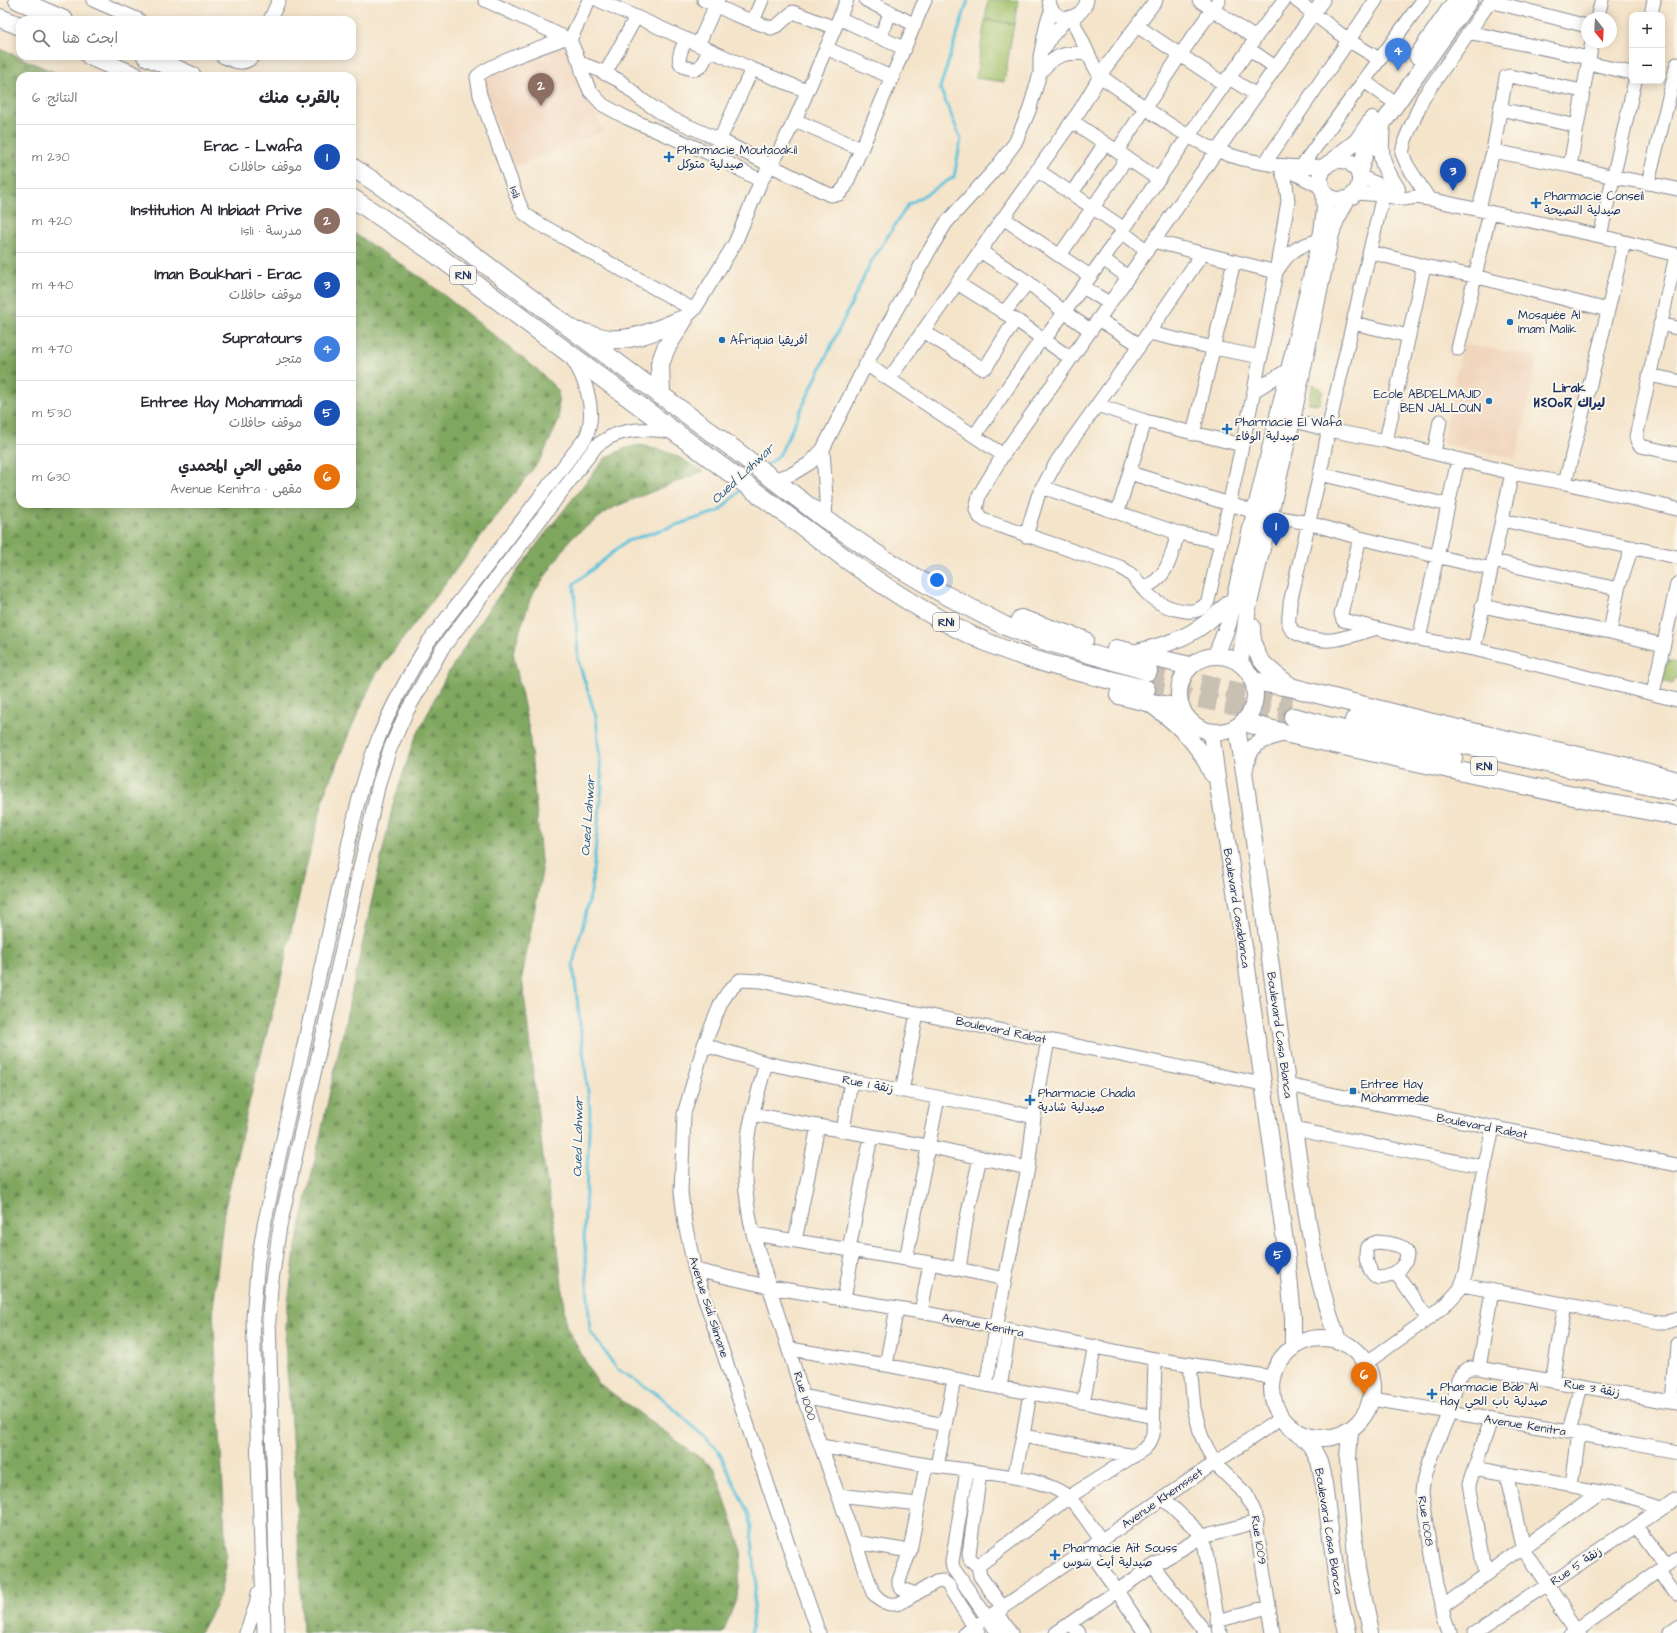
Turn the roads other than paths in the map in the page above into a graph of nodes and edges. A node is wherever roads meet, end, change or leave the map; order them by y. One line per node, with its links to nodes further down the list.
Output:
1 (18, 0): 31 (highway)
2 (93, 0): 32 (street)
3 (279, 0): 33 (street)
4 (485, 0): 45 (street)
5 (589, 0): 45 (street)
6 (598, 0): 34 (street)
7 (762, 0): 37 (street)
8 (847, 0): 38 (street)
9 (866, 0): 27 (street)
10 (925, 0): 41 (street)
11 (1156, 0): 42 (street)
12 (1199, 0): 26 (street)
13 (1284, 0): 48 (street)
14 (1296, 0): 30 (street)
15 (1323, 0): 30 (street)
16 (1376, 0): 47 (street)
17 (1423, 0): 56 (street)
18 (1456, 0): 80 (main road)
19 (1470, 0): 80 (main road)
20 (1602, 0): 28 (street)
21 (1654, 0): 29 (street)
22 (1490, 1): 40 (street); 43 (street)
23 (712, 2): 37 (street); 49 (street)
24 (1050, 4): 36 (street); 55 (street)
25 (1085, 5): 36 (street); 53 (street)
26 (1216, 5): 48 (street); 54 (street)
27 (891, 12): 41 (street); 44 (street)
28 (1599, 12)
29 (1652, 12)
30 (1313, 14): 47 (street); 64 (street)
31 (55, 16)
32 (130, 16)
33 (272, 16)
34 (636, 17): 46 (street); 70 (street)
35 (0, 18): 39 (highway)
36 (1069, 18): 53 (street); 55 (street)
37 (753, 21): 38 (street)
38 (837, 23): 44 (street); 50 (street)
39 (16, 24)
40 (1581, 24)
41 (915, 25): 52 (street)
42 (1137, 26): 54 (street); 71 (street)
43 (1468, 32): 61 (street); 82 (street)
44 (880, 37): 52 (street)
45 (567, 39): 62 (street); 141 (street, Isli)
46 (686, 39): 49 (street); 49 (street)
47 (1348, 40): 56 (street); 96 (street)
48 (1252, 43): 64 (street); 73 (street)
49 (704, 47): 65 (street)
50 (826, 48): 72 (street); 77 (street)
51 (1591, 48): 61 (street)
52 (905, 49): 72 (street)
53 (1087, 52): 69 (street); 71 (street)
54 (1180, 55): 73 (street); 81 (street)
55 (1040, 57): 69 (street)
56 (1379, 59): 74 (street)
57 (99, 60): 66 (highway)
58 (155, 60): 67 (highway)
59 (233, 60): 60 (street)
60 (249, 60)
61 (1588, 60): 68 (street); 78 (street)
62 (580, 63): 70 (street); 95 (street)
63 (1677, 64): 75 (street)
64 (1275, 67): 79 (street)
65 (752, 69): 77 (street); 89 (street)
66 (126, 72)
67 (183, 72)
68 (1629, 72)
69 (1040, 73): 159 (street)
70 (606, 74): 89 (street)
71 (1100, 76): 81 (street); 85 (street)
72 (893, 78): 91 (street)
73 (1226, 81): 79 (street); 88 (street)
74 (1364, 81): 80 (street); 101 (street)
75 (1671, 81): 108 (street)
76 (1634, 84): 105 (street)
77 (807, 91): 84 (street)
78 (1583, 91): 83 (street); 87 (street)
79 (1256, 94): 92 (street)
80 (1390, 104): 82 (street); 86 (main road); 97 (main road)
81 (1147, 108): 88 (street); 94 (street)
82 (1417, 109): 114 (street)
83 (1500, 109): 87 (street); 93 (street)
84 (795, 120): 91 (street); 98 (street)
85 (1072, 120): 90 (street); 103 (street)
86 (1382, 124): 104 (main road); 111 (main road)
87 (1577, 126): 100 (street)
88 (1189, 136): 92 (street); 106 (street)
89 (720, 140): 95 (street); 98 (street)
90 (1105, 143): 94 (street); 112 (street)
91 (860, 150): 98 (street)
92 (1217, 150): 96 (street); 123 (street)
93 (1493, 151): 100 (street); 117 (street)
94 (1122, 154): 106 (street); 116 (street)
95 (713, 155): 107 (street)
96 (1265, 163): 99 (street)
97 (1329, 164): 101 (street); 104 (main road); 109 (main road)
98 (770, 166): 107 (street)
99 (1280, 166): 101 (street); 109 (street); 132 (street)
100 (1570, 166): 105 (street)
101 (1301, 167)
102 (356, 170): 147 (highway, RN1)
103 (1037, 170): 112 (street); 118 (street)
104 (1360, 175): 111 (street); 113 (main road)
105 (1613, 177): 108 (street); 120 (street)
106 (1158, 179): 119 (street)
107 (761, 181): 141 (street)
108 (1648, 183): 110 (street)
109 (1322, 190): 113 (main road); 121 (main road)
110 (1677, 190)
111 (1390, 192): 113 (street); 114 (street); 125 (street)
112 (1072, 193): 116 (street)
113 (1351, 196): 167 (main road)
114 (1429, 199): 117 (street)
115 (356, 201): 156 (highway, RN1)
116 (1093, 207): 119 (street); 127 (street)
117 (1484, 210): 120 (street); 133 (street)
118 (1003, 218): 124 (street); 127 (street)
119 (1122, 229): 123 (street); 129 (street)
120 (1600, 236): 122 (street)
121 (1320, 240): 132 (street); 160 (main road)
122 (1624, 242): 128 (street); 139 (street)
123 (1150, 246): 126 (street); 134 (street)
124 (980, 251): 136 (street); 137 (street)
125 (1370, 252): 131 (street); 144 (street)
126 (1202, 254): 130 (street); 150 (street)
127 (1060, 255): 135 (street)
128 (1677, 255): 145 (street)
129 (1103, 259): 134 (street); 135 (street)
130 (1234, 261): 132 (street); 154 (street)
131 (1424, 266): 133 (street); 151 (street)
132 (1276, 272): 157 (street)
133 (1474, 276): 139 (street); 155 (street)
134 (1128, 277): 138 (street)
135 (1087, 281): 138 (street); 140 (street)
136 (1028, 282): 140 (street); 142 (street)
137 (957, 283): 142 (street); 149 (street)
138 (1109, 303): 143 (street)
139 (1608, 310): 185 (street)
140 (1064, 312): 148 (street); 152 (street)
141 (689, 315): 147 (highway); 165 (highway)
142 (1010, 317): 149 (street); 152 (street)
143 (1098, 318): 148 (street); 153 (street)
144 (1353, 323): 151 (street); 170 (street)
145 (1660, 324): 146 (street); 161 (street)
146 (1677, 328)
147 (573, 330): 165 (highway, RN1)
148 (1090, 330): 158 (street)
149 (923, 331): 162 (street)
150 (1149, 333): 153 (street); 154 (street)
151 (1409, 336): 174 (street)
152 (1043, 339): 158 (street); 173 (street)
153 (1140, 345): 166 (street)
154 (1214, 348): 157 (street); 172 (street)
155 (1458, 349)
156 (570, 356): 171 (highway, RN1); 335 (street)
157 (1261, 356): 164 (street)
158 (1070, 358): 179 (street)
159 (866, 364): 162 (street); 176 (street)
160 (1289, 369): 164 (street); 167 (main road)
161 (1649, 375): 163 (street); 178 (street)
162 (889, 379): 173 (street)
163 (1677, 381)
164 (1254, 392): 175 (street)
165 (661, 396): 184 (highway, RN1)
166 (1097, 405): 169 (street); 186 (street)
167 (1285, 418): 170 (street); 191 (main road)
168 (1440, 420): 177 (street)
169 (1145, 421): 172 (street); 181 (street)
170 (1329, 430): 174 (street); 183 (street)
171 (679, 434): 221 (highway, RN1); 351 (street)
172 (1193, 434): 175 (street)
173 (975, 435): 179 (street)
174 (1386, 441): 177 (street)
175 (1242, 444): 187 (street)
176 (823, 449): 184 (street); 192 (street)
177 (1434, 453): 180 (street)
178 (1677, 454)
179 (1003, 455): 196 (street)
180 (1458, 460): 182 (street); 188 (street)
181 (1130, 472): 187 (street); 190 (street)
182 (1512, 473): 185 (street); 193 (street)
183 (1320, 474): 188 (street); 194 (street)
184 (770, 476): 192 (highway, RN1)
185 (1565, 483): 189 (street)
186 (1042, 487): 190 (street); 196 (street)
187 (1229, 504): 191 (street); 198 (street)
188 (1448, 505): 200 (street)
189 (1677, 509)
190 (1118, 512): 195 (street)
191 (1262, 514): 194 (street); 206 (main road); 208 (main road)
192 (825, 519): 214 (highway); 218 (highway, RN1)
193 (1502, 520): 199 (street); 202 (street)
194 (1309, 523): 197 (street); 209 (street)
195 (1178, 533): 198 (street); 204 (street)
196 (1026, 536): 204 (street)
197 (1360, 538): 200 (street); 209 (street)
198 (1221, 542): 204 (street)
199 (1632, 547): 201 (street); 205 (street)
200 (1438, 556): 202 (street); 211 (street)
201 (1677, 557)
202 (1492, 565): 205 (street); 207 (street)
203 (1677, 584): 212 (street)
204 (1142, 588)
205 (1618, 589): 210 (street)
206 (1235, 599): 214 (main road); 215 (main road)
207 (1482, 606): 210 (street); 213 (street)
208 (1248, 608): 216 (main road); 223 (main road)
209 (1377, 629): 211 (street)
210 (1610, 632): 212 (street)
211 (1419, 639): 213 (street)
212 (1663, 645): 220 (street)
213 (1474, 649): 220 (street)
214 (1132, 653): 217 (highway)
215 (1216, 655): 216 (main road); 217 (main road)
216 (1240, 662): 219 (main road)
217 (1190, 666): 224 (main road)
218 (1148, 671)
219 (1254, 681): 223 (highway); 225 (main road)
220 (1653, 693): 222 (street)
221 (1147, 696): 224 (highway); 230 (main road)
222 (1677, 700)
223 (1293, 703): 229 (highway); 231 (highway, RN1); 232 (highway, RN1)
224 (1181, 708): 226 (main road)
225 (1241, 724): 226 (main road); 227 (highway); 228 (main road, Boulevard Casa Blanca)
226 (1211, 732): 230 (main road, Boulevard Casablanca)
227 (1284, 733): 228 (main road); 233 (highway)
228 (1244, 772): 241 (main road, Boulevard Casa Blanca)
229 (1677, 781)
230 (1218, 786): 240 (main road, Boulevard Casablanca)
231 (1677, 792)
232 (1677, 810)
233 (1677, 816)
234 (740, 980): 235 (street, Boulevard Rabat); 237 (street, Avenue Sidi Slimane)
235 (917, 1013): 236 (street, Boulevard Rabat); 242 (street)
236 (1048, 1040): 240 (street, Boulevard Rabat); 245 (street)
237 (704, 1045): 238 (street, Rue 1 زنقة); 262 (street, Avenue Sidi Slimane)
238 (766, 1063): 239 (street, Rue 1 زنقة); 244 (street, Rue 1000)
239 (851, 1081): 242 (street, Rue 1 زنقة); 249 (street)
240 (1262, 1084): 279 (main road, Boulevard Casa Blanca)
241 (1287, 1085): 247 (street, Boulevard Rabat); 248 (main road, Boulevard Casa Blanca)
242 (902, 1091): 243 (street, Rue 1 زنقة)
243 (938, 1098): 245 (street, Rue 1 زنقة); 251 (street)
244 (752, 1114): 246 (street); 256 (street, Rue 1000)
245 (1034, 1117): 255 (street)
246 (818, 1126): 249 (street); 257 (street)
247 (1493, 1128): 253 (street, Boulevard Rabat); 254 (street)
248 (1294, 1129): 254 (street); 276 (main road, Boulevard Casa Blanca)
249 (843, 1131): 250 (street)
250 (871, 1136): 251 (street); 258 (street)
251 (927, 1146): 252 (street); 259 (street)
252 (980, 1157): 255 (street); 261 (street)
253 (1677, 1165)
254 (1485, 1167): 265 (street)
255 (1028, 1168): 264 (street)
256 (753, 1234): 257 (street); 266 (street, Rue 1000)
257 (795, 1241): 258 (street)
258 (851, 1249): 259 (street); 268 (street)
259 (906, 1259): 260 (street)
260 (930, 1263): 261 (street); 271 (street)
261 (959, 1269): 264 (street)
262 (695, 1270): 266 (street, Avenue Kenitra); 352 (street, Avenue Sidi Slimane)
263 (1396, 1273): 272 (street)
264 (1005, 1279): 274 (street)
265 (1462, 1285): 267 (street); 272 (street)
266 (770, 1287): 268 (street, Avenue Kenitra); 280 (street, Rue 1000)
267 (1492, 1291): 269 (street); 285 (street)
268 (844, 1299): 270 (street, Avenue Kenitra)
269 (1565, 1304): 273 (street); 288 (street)
270 (897, 1308): 271 (street, Avenue Kenitra); 284 (street)
271 (921, 1312): 274 (street, Avenue Kenitra)
272 (1428, 1319): 282 (street)
273 (1677, 1319)
274 (996, 1328): 275 (street, Avenue Kenitra); 289 (street)
275 (1009, 1330): 278 (street, Avenue Kenitra); 291 (street)
276 (1338, 1340): 279 (main road); 282 (main road)
277 (1677, 1344): 296 (street)
278 (1095, 1346): 281 (street, Avenue Kenitra); 295 (street)
279 (1293, 1346): 286 (main road)
280 (790, 1349): 284 (street); 293 (street, Rue 1000)
281 (1155, 1359): 283 (street, Avenue Kenitra); 298 (street)
282 (1366, 1363): 294 (main road)
283 (1190, 1364): 286 (street, Avenue Kenitra); 309 (street)
284 (886, 1365): 287 (street)
285 (1481, 1368): 288 (street, Rue 3 زنقة); 297 (street, Rue 1008)
286 (1272, 1377): 299 (main road)
287 (954, 1380): 289 (street); 301 (street)
288 (1552, 1381): 290 (street, Rue 3 زنقة)
289 (986, 1386): 291 (street)
290 (1581, 1386): 296 (street, Rue 3 زنقة); 303 (street)
291 (1000, 1388): 292 (street)
292 (1030, 1393): 295 (street); 305 (street)
293 (803, 1396): 301 (street); 306 (street, Rue 1000)
294 (1372, 1399): 297 (street, Avenue Kenitra); 302 (main road)
295 (1083, 1402): 298 (street)
296 (1674, 1403)
297 (1450, 1413): 300 (street, Avenue Kenitra); 341 (street, Rue 1008)
298 (1153, 1417): 308 (street)
299 (1281, 1418): 304 (main road); 309 (street, Avenue Khemsset)
300 (1491, 1420): 303 (street, Avenue Kenitra); 311 (street)
301 (944, 1425): 310 (street)
302 (1350, 1430): 304 (main road); 360 (main road, Boulevard Casa Blanca)
303 (1574, 1433): 307 (street, Avenue Kenitra); 316 (street)
304 (1300, 1434): 359 (main road, Boulevard Casa Blanca)
305 (1023, 1436): 308 (street); 315 (street)
306 (821, 1446): 310 (street); 318 (street, Rue 1000)
307 (1677, 1452)
308 (1134, 1456): 319 (street)
309 (1214, 1463): 320 (street, Avenue Khemsset); 324 (street, Rue 1009)
310 (931, 1466): 312 (street); 322 (street)
311 (1474, 1468): 314 (street); 336 (street)
312 (967, 1470): 313 (street); 343 (street)
313 (980, 1472): 315 (street); 333 (street)
314 (1506, 1473): 316 (street); 330 (street)
315 (1014, 1477): 319 (street)
316 (1572, 1485): 317 (street)
317 (1601, 1491): 323 (street); 330 (street)
318 (838, 1495): 322 (street); 328 (street, Rue 1000)
319 (1069, 1497): 327 (street); 333 (street)
320 (1163, 1498): 326 (street); 327 (street, Avenue Khemsset)
321 (1677, 1498): 323 (street, Rue 5 زنقة)
322 (918, 1504): 331 (street)
323 (1661, 1508): 325 (street, Rue 5 زنقة)
324 (1257, 1522): 326 (street); 342 (street, Rue 1009)
325 (1638, 1526): 332 (street); 337 (street, Rue 5 زنقة)
326 (1203, 1536): 334 (street); 344 (street)
327 (1102, 1541): 329 (street, Avenue Khemsset)
328 (855, 1542): 331 (street); 339 (street, Rue 1000)
329 (1089, 1549): 338 (street); 343 (street, Avenue Khemsset)
330 (1523, 1549): 336 (street); 337 (street)
331 (910, 1551): 339 (street)
332 (1668, 1565): 340 (street); 348 (street)
333 (978, 1566): 343 (street)
334 (1153, 1566): 338 (street); 357 (street)
335 (262, 1573): 349 (street); 350 (street)
336 (1485, 1574): 341 (street)
337 (1548, 1585): 348 (street); 362 (street, Rue 5 زنقة)
338 (1117, 1590): 346 (street); 356 (street)
339 (916, 1594): 347 (street, Rue 1000)
340 (1677, 1594)
341 (1442, 1606): 361 (street, Rue 1008)
342 (1268, 1608): 344 (street); 358 (street, Rue 1009)
343 (996, 1613): 347 (street, Avenue Khemsset); 353 (street); 354 (street)
344 (1218, 1627)
345 (1677, 1627): 363 (street)
346 (1075, 1628): 355 (street)
347 (972, 1631)
348 (1576, 1632)
349 (246, 1633)
350 (264, 1633)
351 (278, 1633)
352 (820, 1633)
353 (998, 1633)
354 (1011, 1633)
355 (1056, 1633)
356 (1145, 1633)
357 (1206, 1633)
358 (1273, 1633)
359 (1347, 1633)
360 (1370, 1633)
361 (1450, 1633)
362 (1473, 1633)
363 (1668, 1633)

